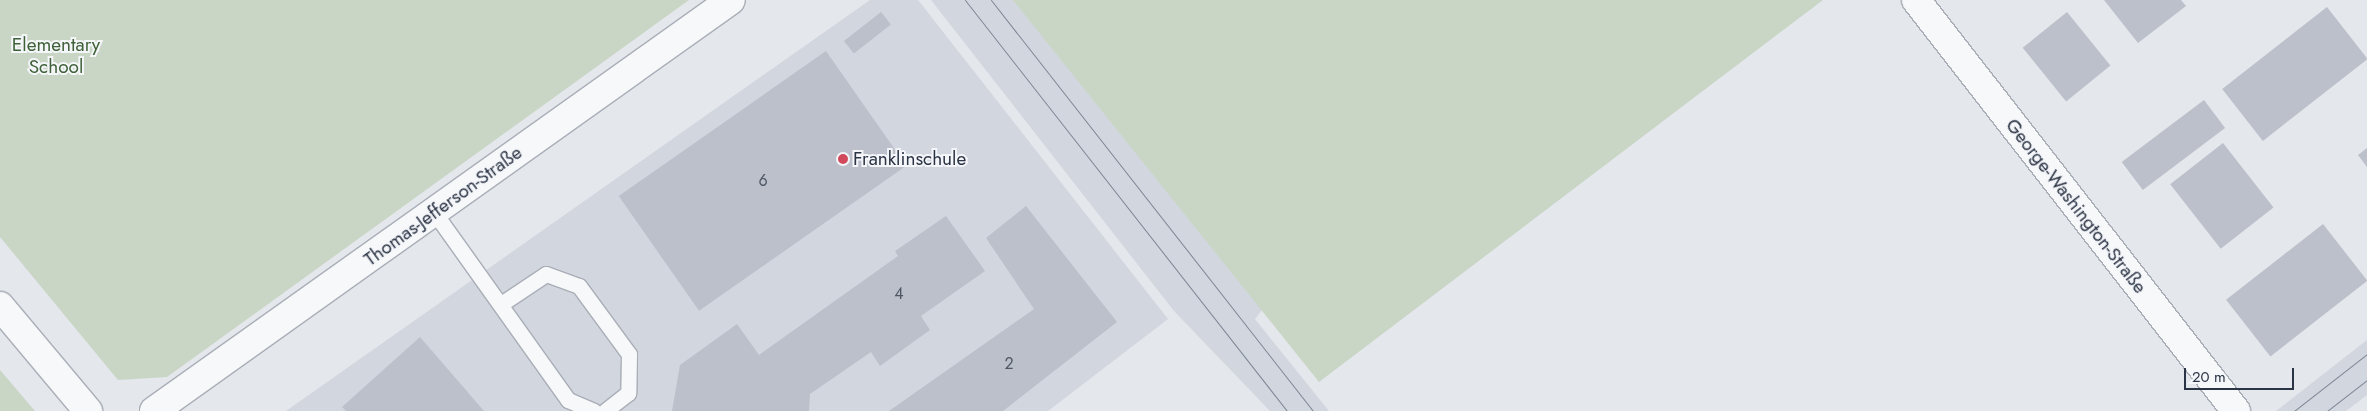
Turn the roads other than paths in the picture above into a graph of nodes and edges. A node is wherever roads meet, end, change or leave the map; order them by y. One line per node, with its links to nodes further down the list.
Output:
1 (731, 0): 3 (street, Thomas-Jefferson-Straße)
2 (1916, 0): 10 (street, George-Washington-Straße)
3 (434, 212): 4 (lane); 7 (street, Thomas-Jefferson-Straße)
4 (500, 304): 8 (lane); 9 (lane)
5 (0, 306): 6 (street)
6 (88, 411)
7 (154, 411)
8 (594, 411)
9 (605, 411)
10 (2236, 411)

